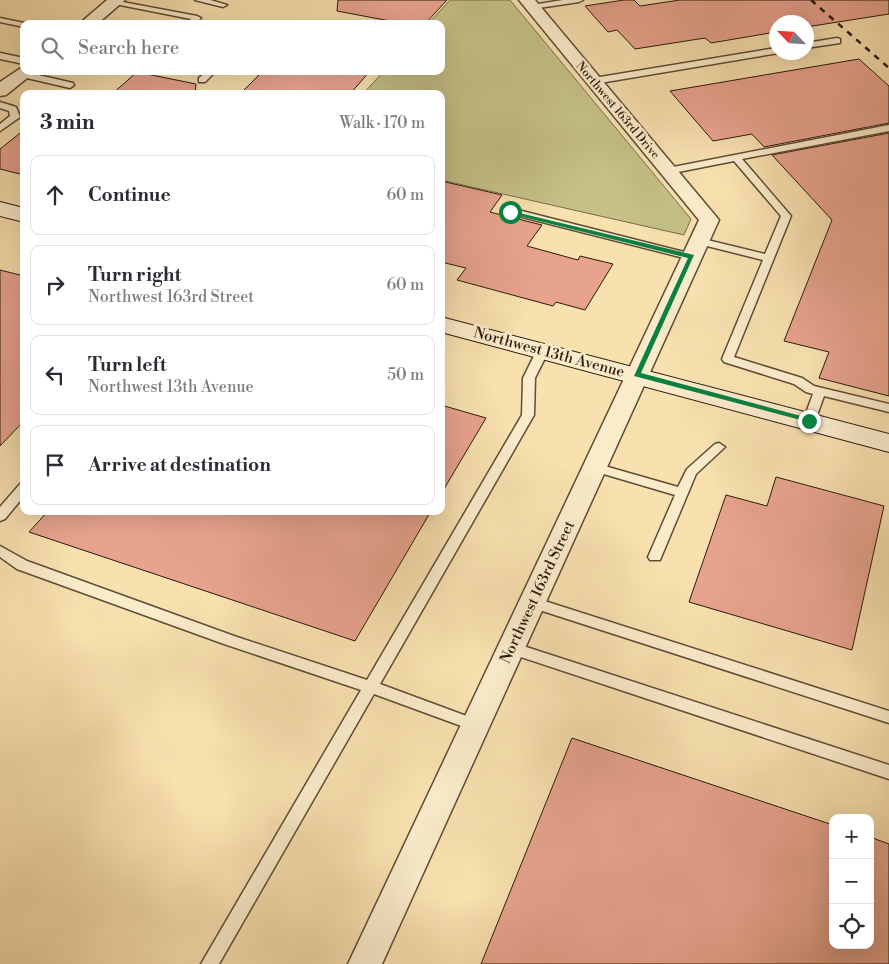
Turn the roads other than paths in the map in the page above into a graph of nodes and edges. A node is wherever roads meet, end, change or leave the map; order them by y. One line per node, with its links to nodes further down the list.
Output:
1 (199, 0): 5 (lane)
2 (579, 0): 4 (lane)
3 (116, 1): 7 (street); 8 (lane)
4 (530, 3): 19 (street, Northwest 163rd Drive)
5 (223, 5)
6 (0, 20): 9 (lane)
7 (92, 20)
8 (194, 20)
9 (20, 25)
10 (837, 41): 11 (lane)
11 (814, 45)
12 (769, 52): 19 (lane)
13 (0, 56): 14 (lane)
14 (20, 67)
15 (20, 72): 21 (street)
16 (41, 75): 20 (lane)
17 (208, 75): 18 (lane)
18 (202, 80)
19 (594, 81): 26 (street, Northwest 163rd Drive)
20 (70, 85)
21 (0, 91)
22 (0, 105): 23 (lane)
23 (0, 128)
24 (889, 128): 25 (lane)
25 (736, 158): 26 (lane); 31 (lane)
26 (668, 171): 30 (street, Northwest 163rd Drive)
27 (0, 209): 29 (street)
28 (510, 212): 30 (lane)
29 (20, 215)
30 (700, 239): 31 (lane); 34 (street, Northwest 163rd Street)
31 (769, 258): 35 (lane)
32 (445, 325): 33 (street, Northwest 13th Avenue)
33 (542, 350): 34 (street, Northwest 13th Avenue); 48 (lane)
34 (637, 374): 37 (street, Northwest 13th Avenue); 40 (street, Northwest 163rd Street)
35 (820, 391): 36 (lane); 37 (lane)
36 (889, 408)
37 (809, 421): 38 (street, Northwest 13th Avenue)
38 (889, 443)
39 (719, 447): 42 (lane)
40 (594, 468): 42 (lane); 46 (street, Northwest 163rd Street)
41 (20, 492): 43 (lane)
42 (682, 493): 45 (lane)
43 (0, 516)
44 (0, 551): 48 (lane)
45 (655, 557)
46 (532, 602): 47 (street, Northwest 163rd Street); 49 (lane)
47 (511, 648): 50 (street, Northwest 163rd Street); 51 (lane)
48 (371, 687): 50 (lane); 52 (lane)
49 (889, 717)
50 (475, 726): 53 (street, Northwest 163rd Street)
51 (889, 772)
52 (210, 964)
53 (365, 964)

